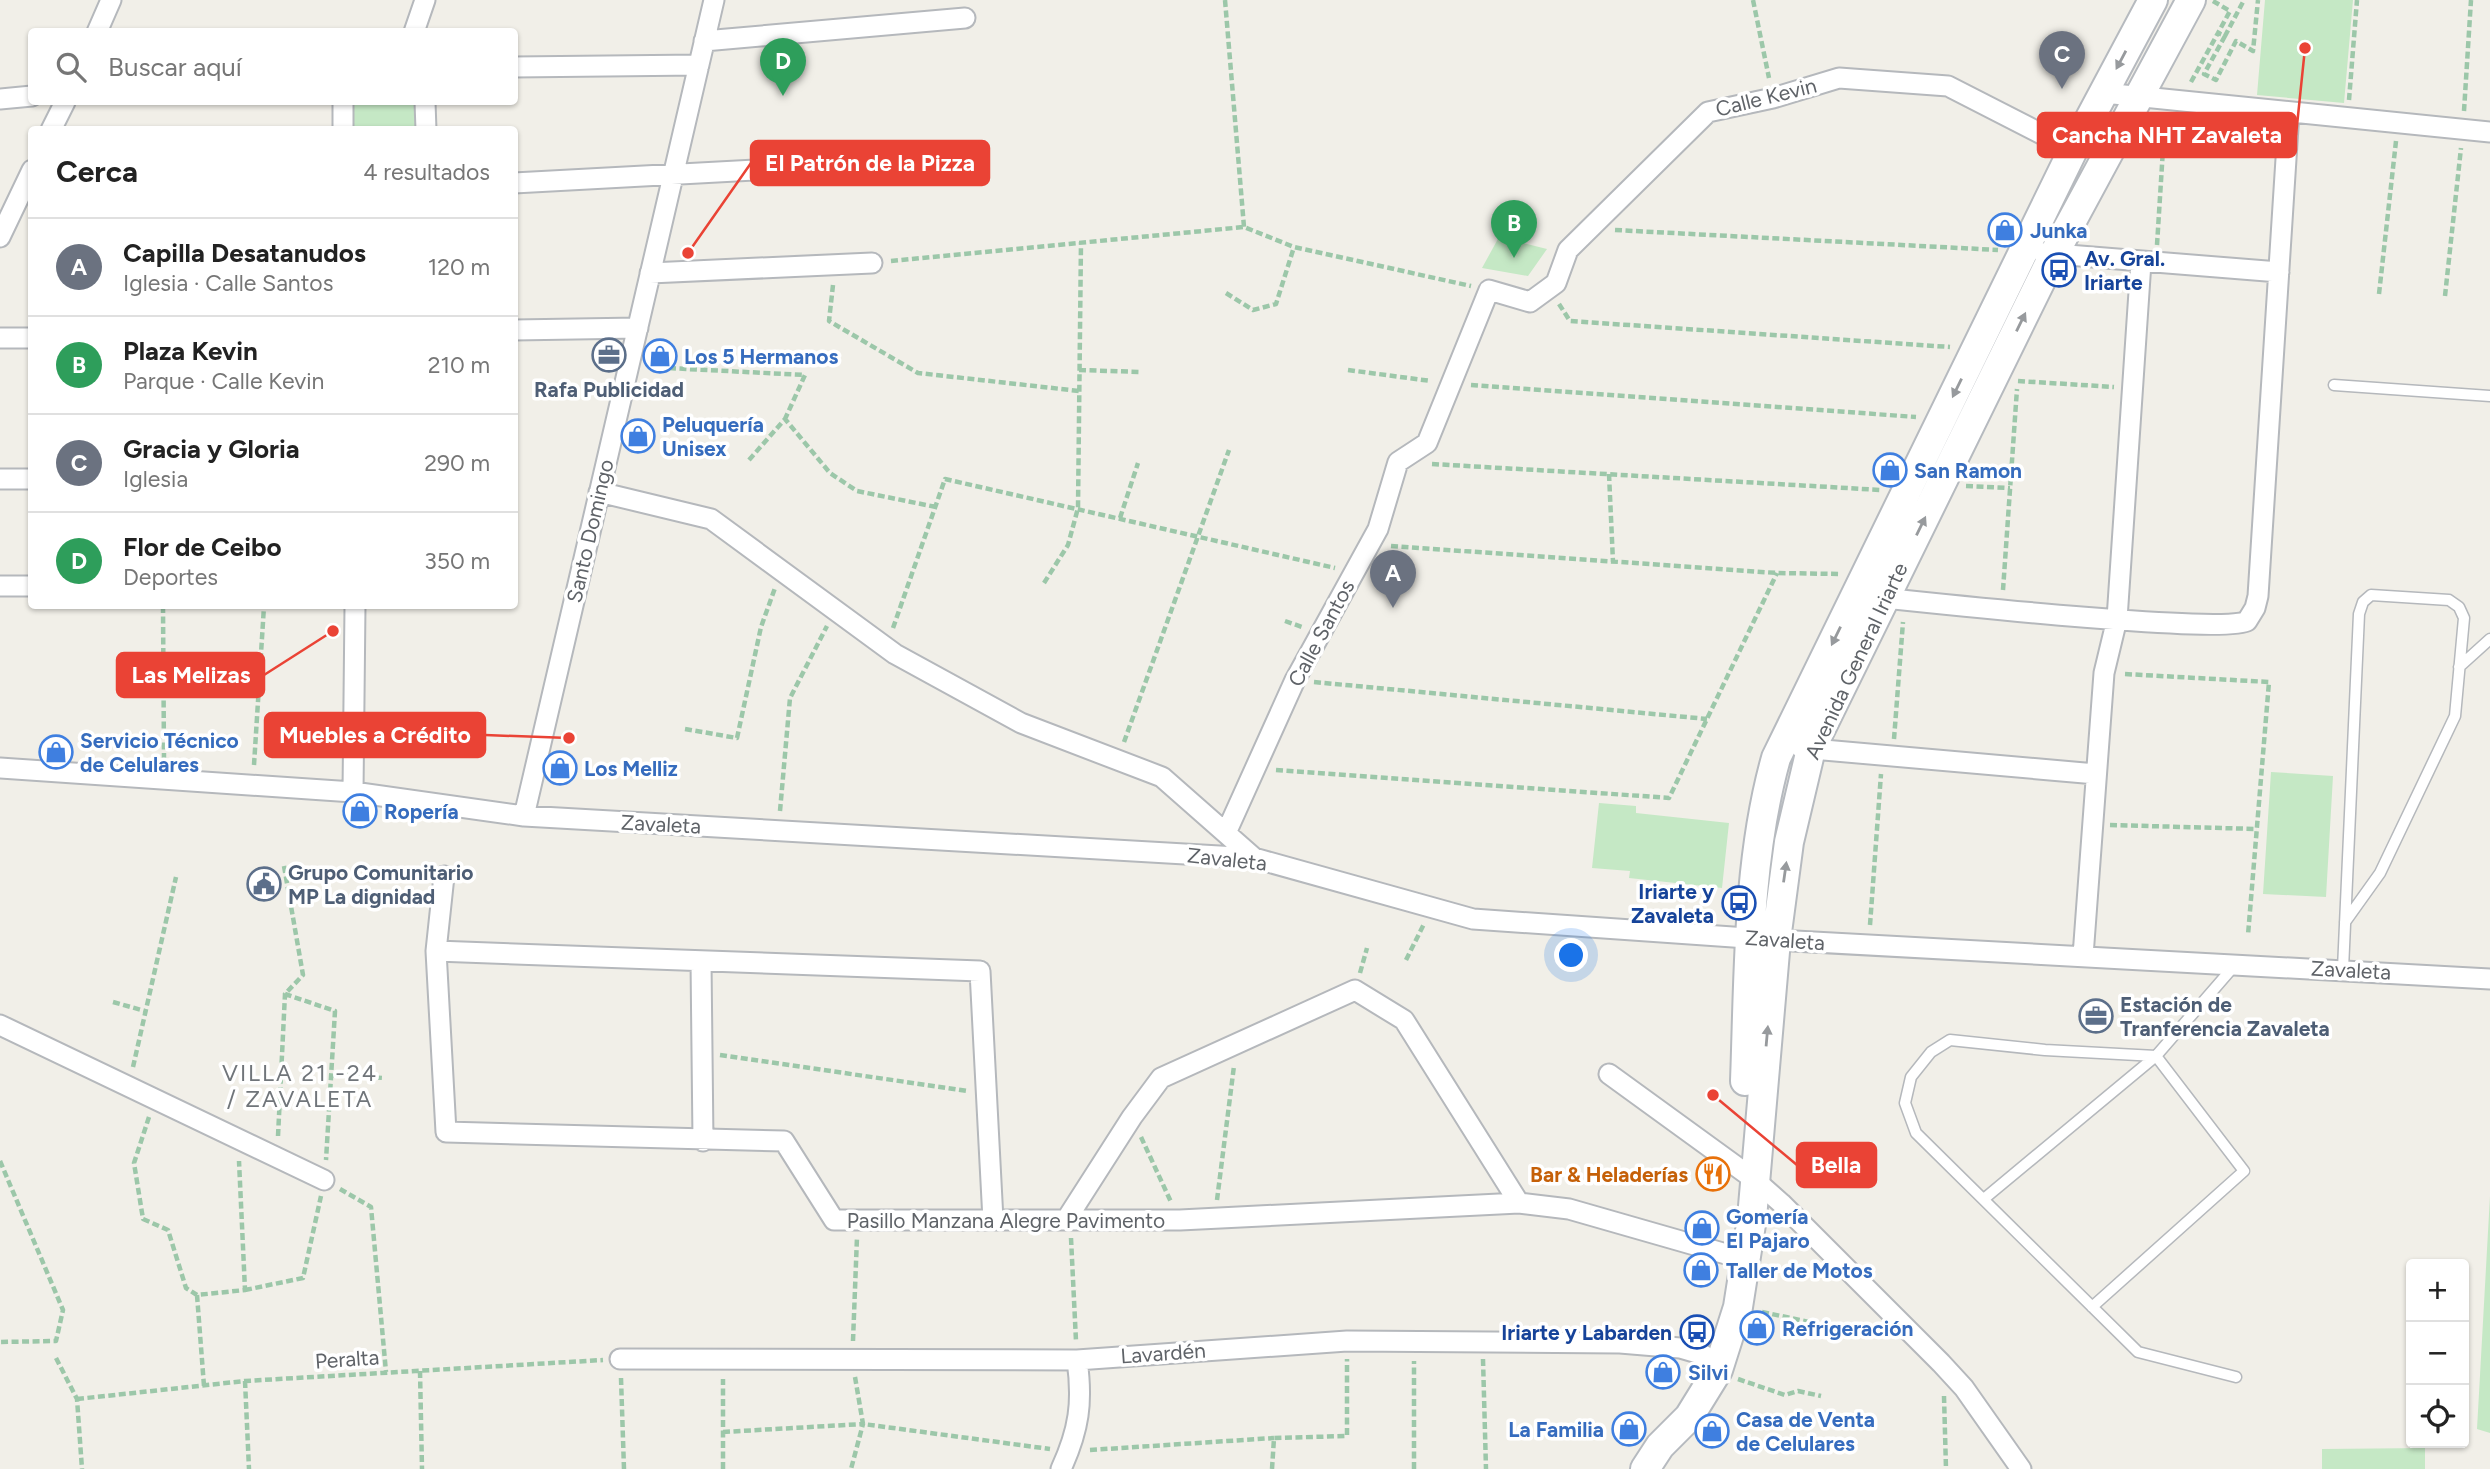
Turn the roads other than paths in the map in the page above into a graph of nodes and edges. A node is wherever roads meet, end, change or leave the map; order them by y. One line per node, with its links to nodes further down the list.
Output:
1 (111, 0): 7 (street)
2 (425, 0): 8 (street)
3 (714, 0): 9 (street, Santo Domingo)
4 (2153, 0): 12 (main road, Avenida General Iriarte, one-way to 12)
5 (2191, 0): 14 (main road, Avenida General Iriarte)
6 (965, 18): 9 (street)
7 (99, 28)
8 (415, 28)
9 (704, 41): 10 (street, Santo Domingo)
10 (699, 65): 11 (street); 26 (street, Santo Domingo)
11 (518, 67)
12 (2104, 93): 14 (street); 24 (main road, Avenida General Iriarte)
13 (28, 96): 15 (street)
14 (2137, 96): 19 (street); 32 (main road, Avenida General Iriarte)
15 (0, 99)
16 (64, 105): 20 (street)
17 (343, 105): 21 (street)
18 (425, 105): 22 (street)
19 (2290, 112): 23 (street); 35 (street)
20 (53, 126)
21 (344, 126)
22 (425, 126)
23 (2490, 132)
24 (2073, 150): 31 (main road, Avenida General Iriarte); 43 (street, Calle Kevin)
25 (958, 159): 26 (street)
26 (673, 176): 28 (street); 36 (street, Santo Domingo)
27 (28, 178): 29 (street)
28 (518, 183)
29 (16, 200): 30 (street)
30 (0, 237)
31 (2023, 252): 32 (street); 47 (main road, Avenida General Iriarte, one-way to 47)
32 (2054, 254): 33 (street); 50 (main road, Avenida General Iriarte, one-way to 32)
33 (2148, 262): 35 (street); 52 (street)
34 (872, 263): 36 (street)
35 (2279, 272): 52 (street)
36 (650, 273): 37 (street, Santo Domingo)
37 (638, 328): 38 (street); 46 (street, Santo Domingo)
38 (518, 330)
39 (0, 338): 40 (street)
40 (28, 338)
41 (2334, 386): 42 (lane)
42 (2490, 396)
43 (1398, 462): 61 (street, Calle Santos)
44 (0, 479): 45 (street)
45 (28, 479)
46 (599, 492): 60 (street, Santo Domingo); 61 (street)
47 (1861, 585): 50 (street); 55 (main road, Avenida General Iriarte, one-way to 55)
48 (0, 586): 49 (street)
49 (28, 586)
50 (1895, 599): 52 (street); 56 (main road, Avenida General Iriarte)
51 (355, 609): 59 (street)
52 (2117, 619): 58 (street)
53 (2490, 639): 54 (lane)
54 (2459, 667): 64 (lane); 64 (lane)
55 (1782, 747): 56 (street); 65 (main road, Avenida General Iriarte)
56 (1811, 749): 58 (street); 65 (main road, Avenida General Iriarte, one-way to 56)
57 (0, 768): 59 (street, Zavaleta)
58 (2096, 774): 67 (street)
59 (353, 792): 60 (street, Zavaleta)
60 (524, 816): 62 (street, Zavaleta)
61 (1226, 833): 62 (street)
62 (1254, 858): 65 (street, Zavaleta)
63 (444, 876): 66 (street, Pasillo Manzana Alegre Pavimento)
64 (2345, 922): 70 (lane)
65 (1763, 939): 67 (street, Zavaleta); 76 (main road, Avenida General Iriarte)
66 (436, 951): 68 (street); 75 (street, Pasillo Manzana Alegre Pavimento)
67 (2083, 956): 69 (street, Zavaleta)
68 (701, 961): 75 (street); 80 (street)
69 (2235, 965): 70 (street, Zavaleta); 73 (lane)
70 (2343, 969): 71 (street, Zavaleta)
71 (2490, 979)
72 (0, 1025): 77 (street)
73 (2156, 1056): 78 (lane); 78 (lane); 83 (lane)
74 (1609, 1074): 76 (street)
75 (703, 1141): 80 (street, Pasillo Manzana Alegre Pavimento)
76 (1749, 1175): 82 (main road, Avenida General Iriarte); 86 (main road, Avenida General Iriarte); 90 (street)
77 (324, 1180)
78 (1985, 1198): 83 (lane)
79 (1519, 1203): 81 (street, Pasillo Manzana Alegre Pavimento); 81 (street); 82 (street, Pasillo Manzana Alegre Pavimento)
80 (993, 1220): 81 (street, Pasillo Manzana Alegre Pavimento)
81 (1068, 1220)
82 (1733, 1256): 86 (main road, Avenida General Iriarte)
83 (2092, 1307): 87 (lane)
84 (620, 1359): 85 (street, Lavardén)
85 (1077, 1360): 86 (street, Lavardén); 89 (street)
86 (1711, 1362): 88 (main road, Avenida General Iriarte)
87 (2236, 1377)
88 (1652, 1458)
89 (1065, 1460)
90 (2021, 1469)

